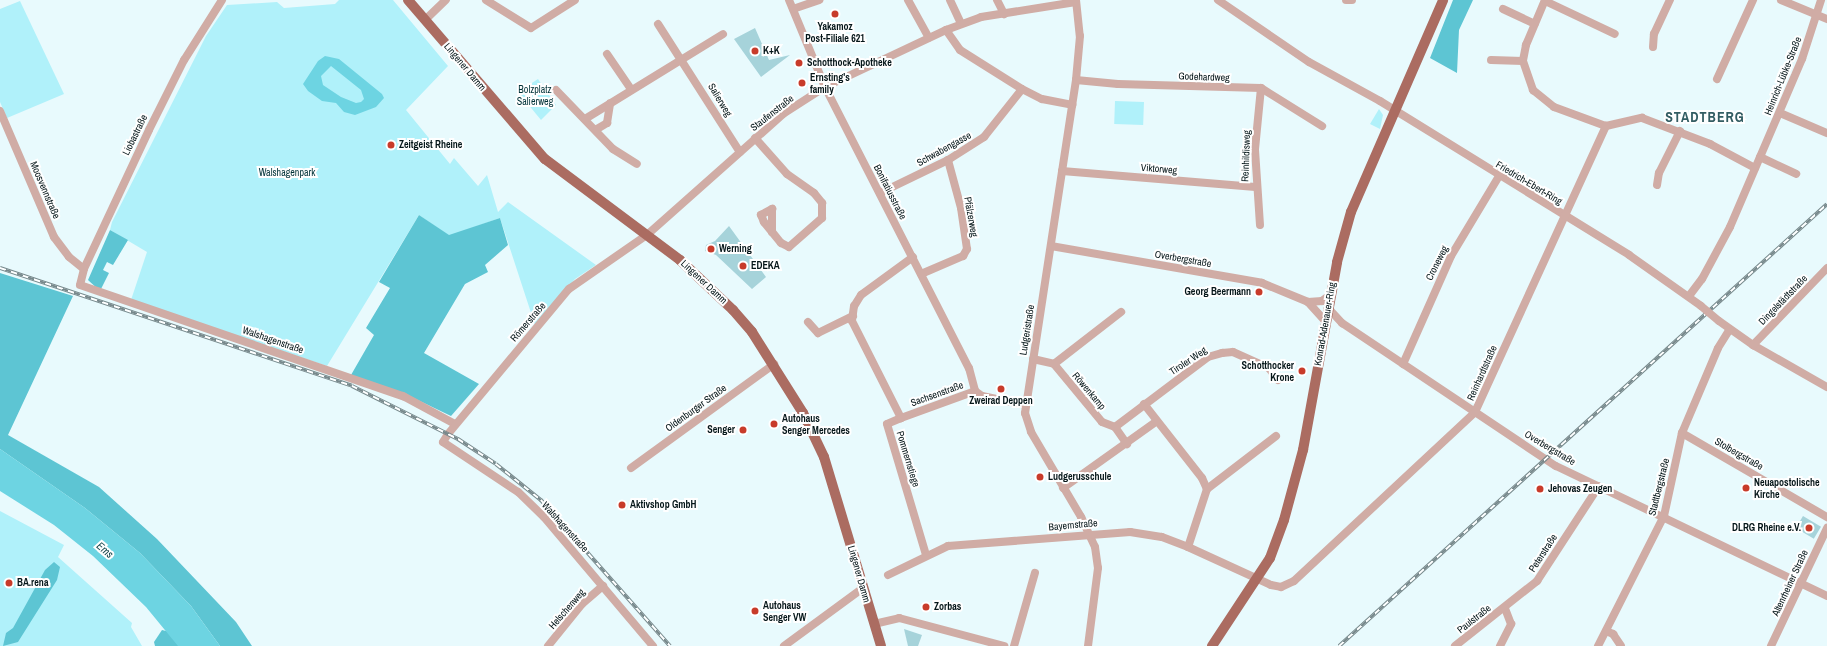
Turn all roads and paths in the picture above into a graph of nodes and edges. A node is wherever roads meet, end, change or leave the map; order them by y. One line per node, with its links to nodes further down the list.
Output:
1 (222, 0): 76 (street, Liobastraße)
2 (408, 0): 26 (main road, Lingener Damm)
3 (446, 0): 26 (street)
4 (486, 0): 5 (street)
5 (575, 0)
6 (789, 0): 22 (street, Bonifatiusstraße)
7 (819, 0): 22 (street)
8 (908, 0): 34 (street)
9 (950, 0): 29 (street)
10 (998, 0): 24 (street)
11 (1218, 0): 49 (street, Friedrich-Ebert-Ring)
12 (1346, 0): 13 (street)
13 (1352, 0)
14 (1443, 0): 49 (main road, Konrad-Adenauer-Ring)
15 (1670, 0): 35 (street)
16 (1753, 0): 40 (street)
17 (1781, 0): 25 (street)
18 (1821, 0): 25 (street, Heinrich-Lübke-Straße)
19 (1076, 1): 21 (street, Staufenstraße); 41 (street, Ludgeristraße)
20 (1545, 1): 30 (street); 33 (street)
21 (1048, 3): 24 (street, Staufenstraße)
22 (793, 9): 42 (street, Bonifatiusstraße)
23 (1503, 9): 30 (street)
24 (1004, 14): 29 (street, Staufenstraße)
25 (1816, 16): 27 (street); 51 (street, Heinrich-Lübke-Straße)
26 (425, 20): 73 (main road, Lingener Damm)
27 (1827, 20)
28 (658, 24): 37 (street, Salierweg)
29 (961, 24): 31 (street, Staufenstraße)
30 (1535, 24): 39 (street)
31 (946, 30): 34 (street, Staufenstraße); 45 (street)
32 (723, 34): 37 (street)
33 (1615, 34)
34 (928, 38): 42 (street, Staufenstraße)
35 (1653, 47)
36 (607, 54): 44 (street)
37 (683, 58): 44 (street); 59 (street, Salierweg)
38 (1491, 60): 39 (street)
39 (1523, 61): 54 (street)
40 (1717, 79)
41 (1076, 80): 43 (street, Godehardweg); 48 (street, Ludgeristraße)
42 (825, 87): 58 (street, Staufenstraße); 69 (street, Bonifatiusstraße)
43 (1261, 88): 53 (street); 68 (street, Reinhildisweg)
44 (631, 89): 47 (street)
45 (1022, 89): 48 (street); 61 (street, Schwabengasse)
46 (556, 90): 52 (street)
47 (610, 103): 52 (street); 55 (street)
48 (1072, 106): 64 (street, Ludgeristraße)
49 (1394, 110): 66 (street, Friedrich-Ebert-Ring); 80 (main road, Konrad-Adenauer-Ring)
50 (0, 111): 76 (street, Moosvennstraße)
51 (1780, 113): 57 (street); 60 (street, Heinrich-Lübke-Straße)
52 (585, 120): 55 (street)
53 (1322, 126)
54 (1606, 126): 56 (street); 70 (street, Reinhardtstraße)
55 (597, 129): 62 (street)
56 (1680, 131): 63 (street); 67 (street)
57 (1827, 133)
58 (756, 138): 59 (street, Staufenstraße); 72 (street)
59 (740, 152): 73 (street, Staufenstraße)
60 (1760, 157): 63 (street, Heinrich-Lübke-Straße); 65 (street)
61 (948, 160): 69 (street, Schwabengasse); 78 (street, Pfälzerweg)
62 (637, 164)
63 (1755, 168): 81 (street, Heinrich-Lübke-Straße)
64 (1062, 171): 68 (street, Viktorweg); 74 (street, Ludgeristraße)
65 (1796, 174)
66 (1499, 176): 70 (street, Friedrich-Ebert-Ring); 94 (street, Croneweg)
67 (1658, 185)
68 (1255, 187): 71 (street, Reinhildisweg)
69 (880, 193): 75 (street, Bonifatiusstraße)
70 (1564, 215): 81 (street, Friedrich-Ebert-Ring); 100 (street, Reinhardtstraße)
71 (1260, 224)
72 (772, 232)
73 (648, 234): 92 (main road, Lingener Damm); 103 (street, Römerstraße)
74 (1050, 246): 82 (street, Overbergstraße); 91 (street, Ludgeristraße)
75 (913, 257): 78 (street, Bonifatiusstraße); 85 (street)
76 (84, 268): 79 (street, Liobastraße)
77 (1827, 268): 90 (street, Dingelstädtstraße)
78 (921, 274): 97 (street, Bonifatiusstraße)
79 (80, 285): 103 (street, Walshagenstraße)
80 (1330, 295): 82 (street); 83 (main road, Konrad-Adenauer-Ring)
81 (1689, 296): 89 (street, Friedrich-Ebert-Ring, bridge)
82 (1308, 302): 88 (street, Overbergstraße)
83 (1328, 308): 87 (street, Overbergstraße); 88 (main road, Konrad-Adenauer-Ring)
84 (1121, 312): 93 (street)
85 (853, 316): 86 (street); 101 (street, Pommernstiege)
86 (808, 322)
87 (1342, 323): 88 (street); 94 (street, Overbergstraße)
88 (1324, 326): 121 (main road, Konrad-Adenauer-Ring)
89 (1730, 329): 90 (street, Friedrich-Ebert-Ring); 105 (street, Stadtbergstraße)
90 (1753, 345): 96 (street, Friedrich-Ebert-Ring)
91 (1033, 359): 93 (street); 99 (street, Ludgeristraße)
92 (774, 364): 109 (street, Oldenburger Straße); 124 (main road, Lingener Damm)
93 (1054, 364): 104 (street, Röwenkamp)
94 (1403, 364): 100 (street, Overbergstraße)
95 (1278, 380): 98 (street, Tiroler Weg)
96 (1827, 388)
97 (975, 391): 99 (street, Sachsenstraße); 101 (street, Sachsenstraße)
98 (1144, 404): 102 (street); 104 (street, Tiroler Weg)
99 (1026, 405): 111 (street, Ludgeristraße)
100 (1475, 412): 110 (street, Overbergstraße); 121 (street, Reinhardtstraße)
101 (902, 418): 118 (street, Pommernstiege)
102 (1157, 421): 108 (street); 112 (street)
103 (455, 424): 107 (street, Römerstraße)
104 (1115, 427): 108 (street, Röwenkamp)
105 (1682, 433): 113 (street, Stadtbergstraße); 114 (street, Stolbergstraße)
106 (1276, 436): 112 (street)
107 (443, 442): 123 (street, Walshagenstraße)
108 (1127, 444): 111 (street)
109 (631, 468)
110 (1599, 486): 113 (street, Overbergstraße); 126 (street, Peterstraße)
111 (1064, 488): 116 (street, Ludgeristraße)
112 (1207, 489): 117 (street)
113 (1664, 516): 122 (street, Overbergstraße); 128 (street, Stadtbergstraße)
114 (1827, 517)
115 (1827, 528): 122 (street, Altenrheiner Straße)
116 (1090, 533): 117 (street, Bayernstraße); 118 (street, Bayernstraße); 135 (street, Ludgeristraße)
117 (1188, 546): 121 (street, Bayernstraße)
118 (926, 555): 120 (street, Bayernstraße)
119 (1034, 573): 134 (street)
120 (888, 575)
121 (1258, 579): 136 (main road, Konrad-Adenauer-Ring)
122 (1802, 582): 125 (street, Overbergstraße); 141 (street, Altenrheiner Straße)
123 (602, 586): 129 (street, Helschenweg); 130 (street, Walshagenstraße)
124 (863, 588): 127 (main road, Lingener Damm); 131 (street)
125 (1827, 596)
126 (1505, 608): 137 (street, Paulstraße); 138 (street)
127 (874, 624): 132 (main road, Lingener Damm); 133 (street)
128 (1606, 631): 139 (street, Stadtbergstraße); 140 (street)
129 (548, 646)
130 (653, 646)
131 (784, 646)
132 (881, 646)
133 (1004, 646)
134 (1014, 646)
135 (1088, 646)
136 (1212, 646)
137 (1455, 646)
138 (1500, 646)
139 (1598, 646)
140 (1621, 646)
141 (1771, 646)

